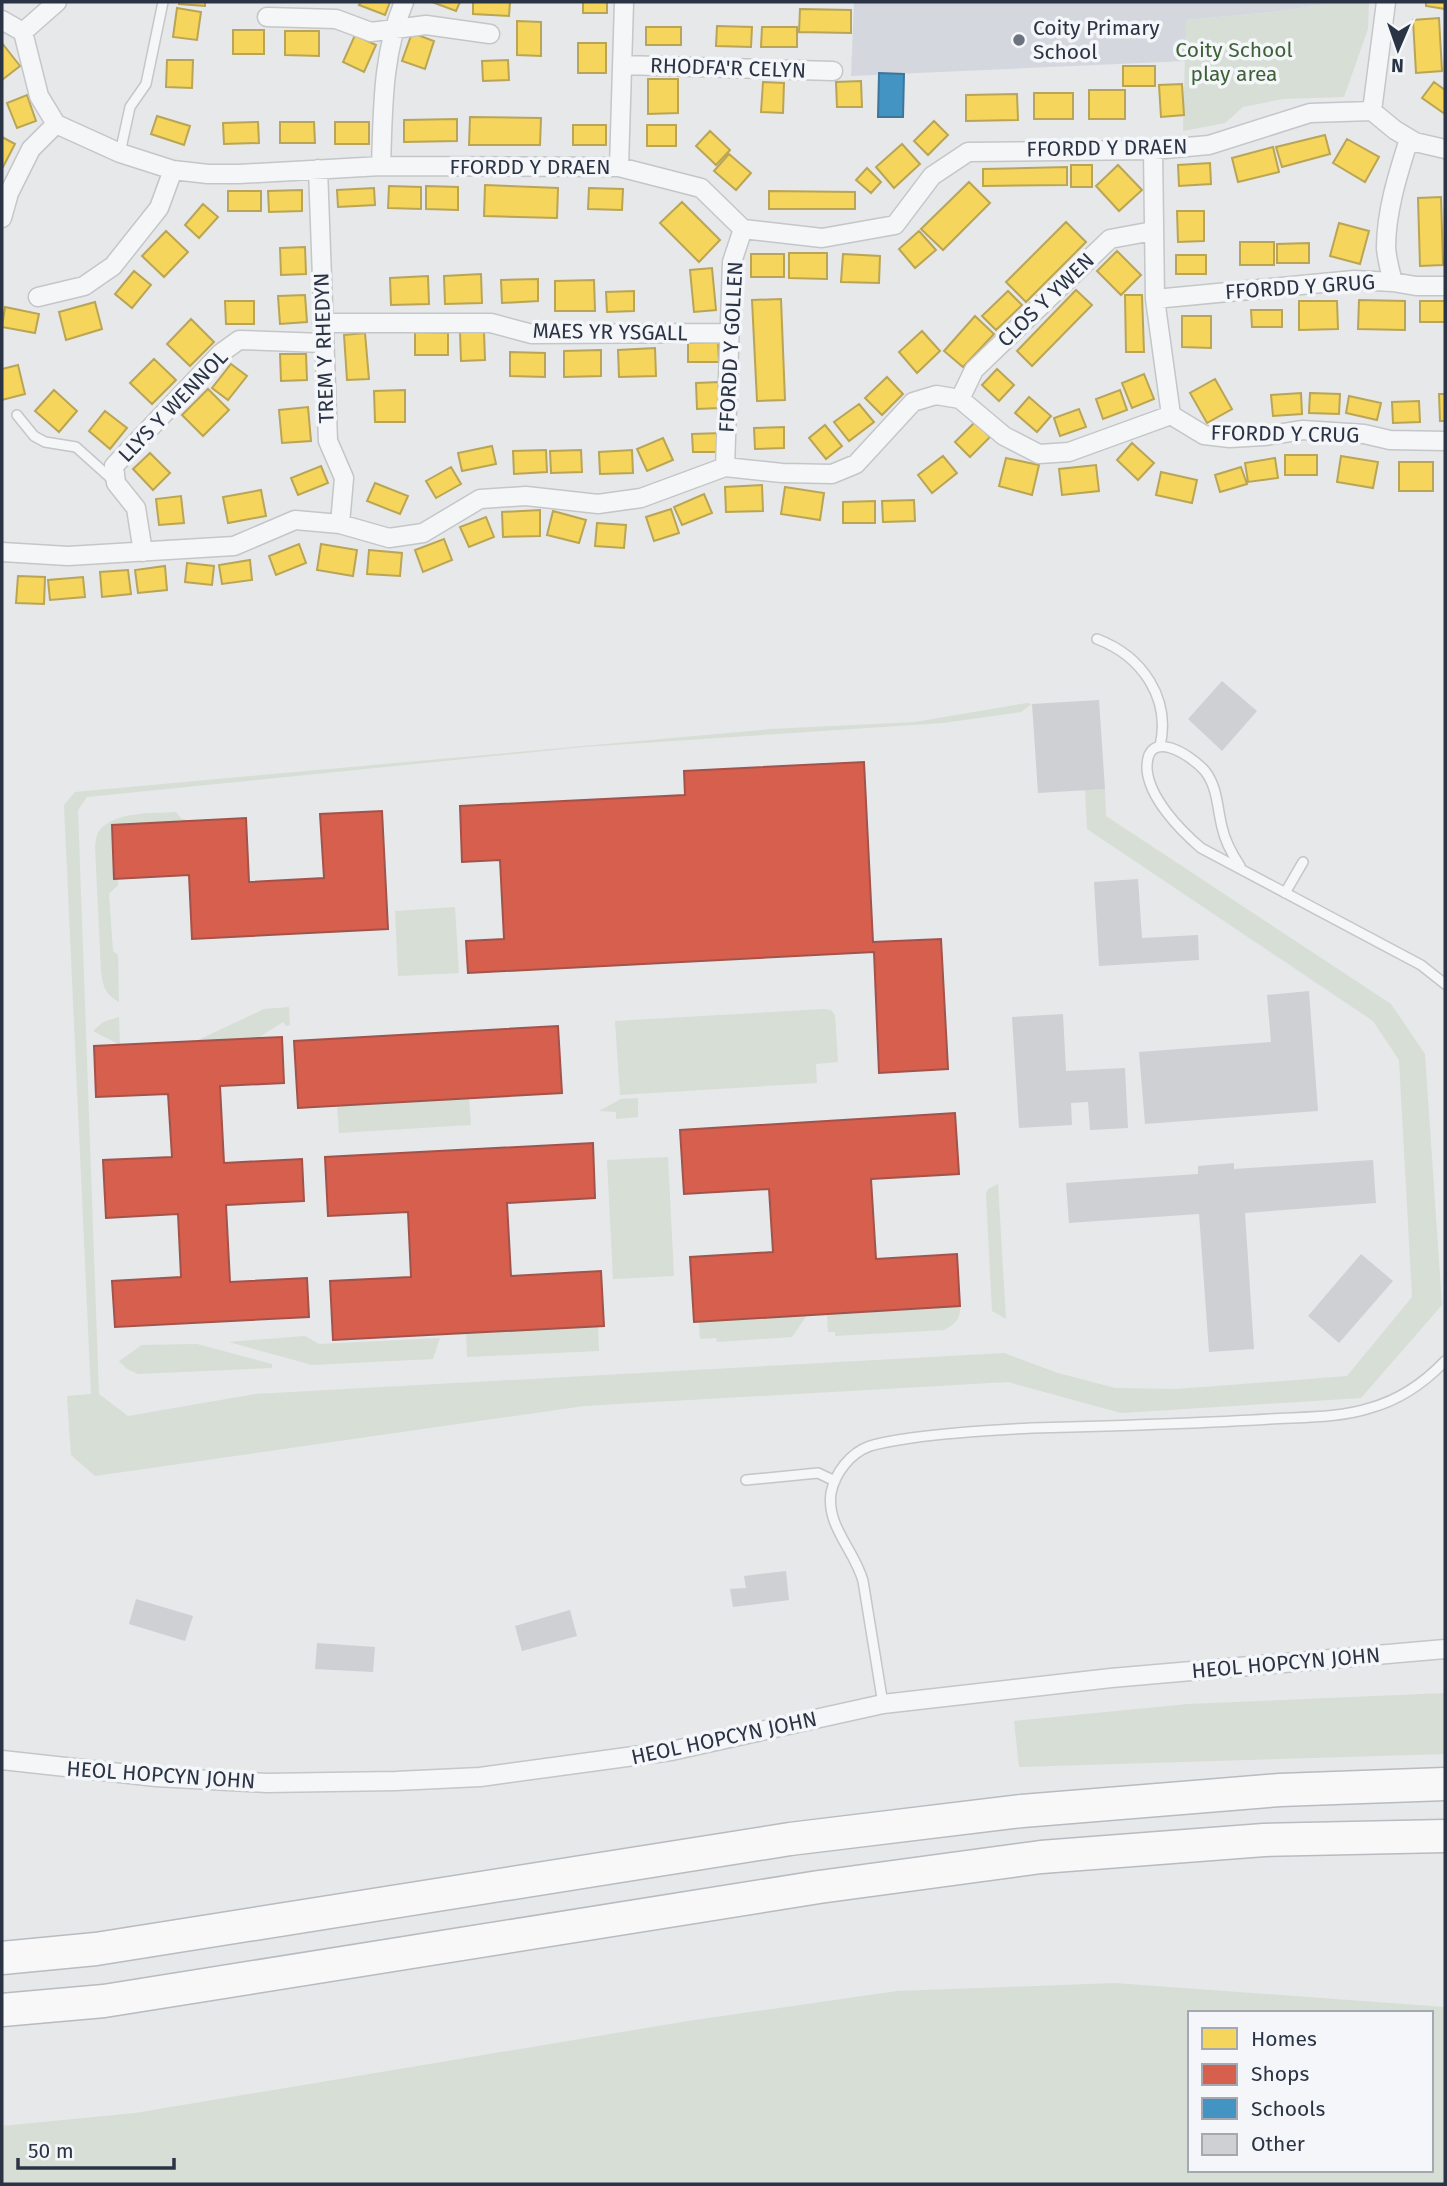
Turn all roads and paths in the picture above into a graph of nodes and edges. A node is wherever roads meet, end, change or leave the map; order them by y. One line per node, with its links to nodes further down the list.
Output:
1 (57, 2): 9 (street)
2 (163, 2): 18 (lane)
3 (404, 2): 8 (street)
4 (624, 2): 11 (street, RHODFA'R CELYN)
5 (1386, 2): 13 (street)
6 (267, 17): 8 (street)
7 (2, 20): 9 (street)
8 (394, 29): 10 (street); 19 (street)
9 (23, 32): 14 (street)
10 (490, 34)
11 (622, 65): 12 (street, RHODFA'R CELYN); 20 (street, RHODFA'R CELYN)
12 (833, 71)
13 (1372, 111): 15 (street); 17 (street, FFORDD Y DRAEN)
14 (56, 124): 18 (street, FFORDD Y DRAEN); 23 (street)
15 (1409, 139): 16 (street); 27 (street)
16 (1445, 149)
17 (1153, 150): 25 (street, FFORDD Y DRAEN); 26 (street)
18 (120, 153): 22 (street, FFORDD Y DRAEN)
19 (381, 166): 20 (street, FFORDD Y DRAEN); 21 (street, FFORDD Y DRAEN)
20 (620, 167): 25 (street, FFORDD Y DRAEN)
21 (318, 169): 22 (street, FFORDD Y DRAEN); 31 (street, TREM Y RHEDYN)
22 (173, 170): 29 (street)
23 (6, 192): 24 (street)
24 (2, 218)
25 (743, 229): 32 (street, FFORDD Y GOLLEN)
26 (1153, 232): 30 (street); 34 (street, CLOS Y YWEN)
27 (1393, 282): 28 (street, FFORDD Y GRUG); 30 (street, FFORDD Y GRUG)
28 (1445, 286)
29 (38, 297)
30 (1155, 299): 36 (street)
31 (322, 323): 32 (street, MAES YR YSGALL); 33 (street, TREM Y RHEDYN)
32 (730, 333): 38 (street, FFORDD Y GOLLEN)
33 (323, 343): 39 (street, LLYS Y WENNOL); 40 (street, TREM Y RHEDYN)
34 (960, 399): 36 (street); 38 (street)
35 (17, 415): 39 (lane)
36 (1171, 415): 37 (street, FFORDD Y CRUG)
37 (1445, 441)
38 (725, 467): 40 (street)
39 (116, 483): 42 (street, LLYS Y WENNOL)
40 (340, 524): 42 (street)
41 (2, 552): 42 (street)
42 (143, 552)
43 (1097, 639): 44 (lane)
44 (1160, 746): 46 (lane); 46 (lane)
45 (1303, 862): 47 (lane)
46 (1240, 866): 47 (lane)
47 (1286, 893): 48 (lane)
48 (1445, 984)
49 (1445, 1361): 51 (lane)
50 (746, 1480): 51 (lane)
51 (835, 1481): 53 (lane)
52 (1445, 1649): 53 (street, HEOL HOPCYN JOHN)
53 (883, 1704): 54 (street, HEOL HOPCYN JOHN)
54 (2, 1760)
55 (1445, 1784): 57 (highway)
56 (1445, 1836): 58 (highway)
57 (2, 1958)
58 (2, 2010)

